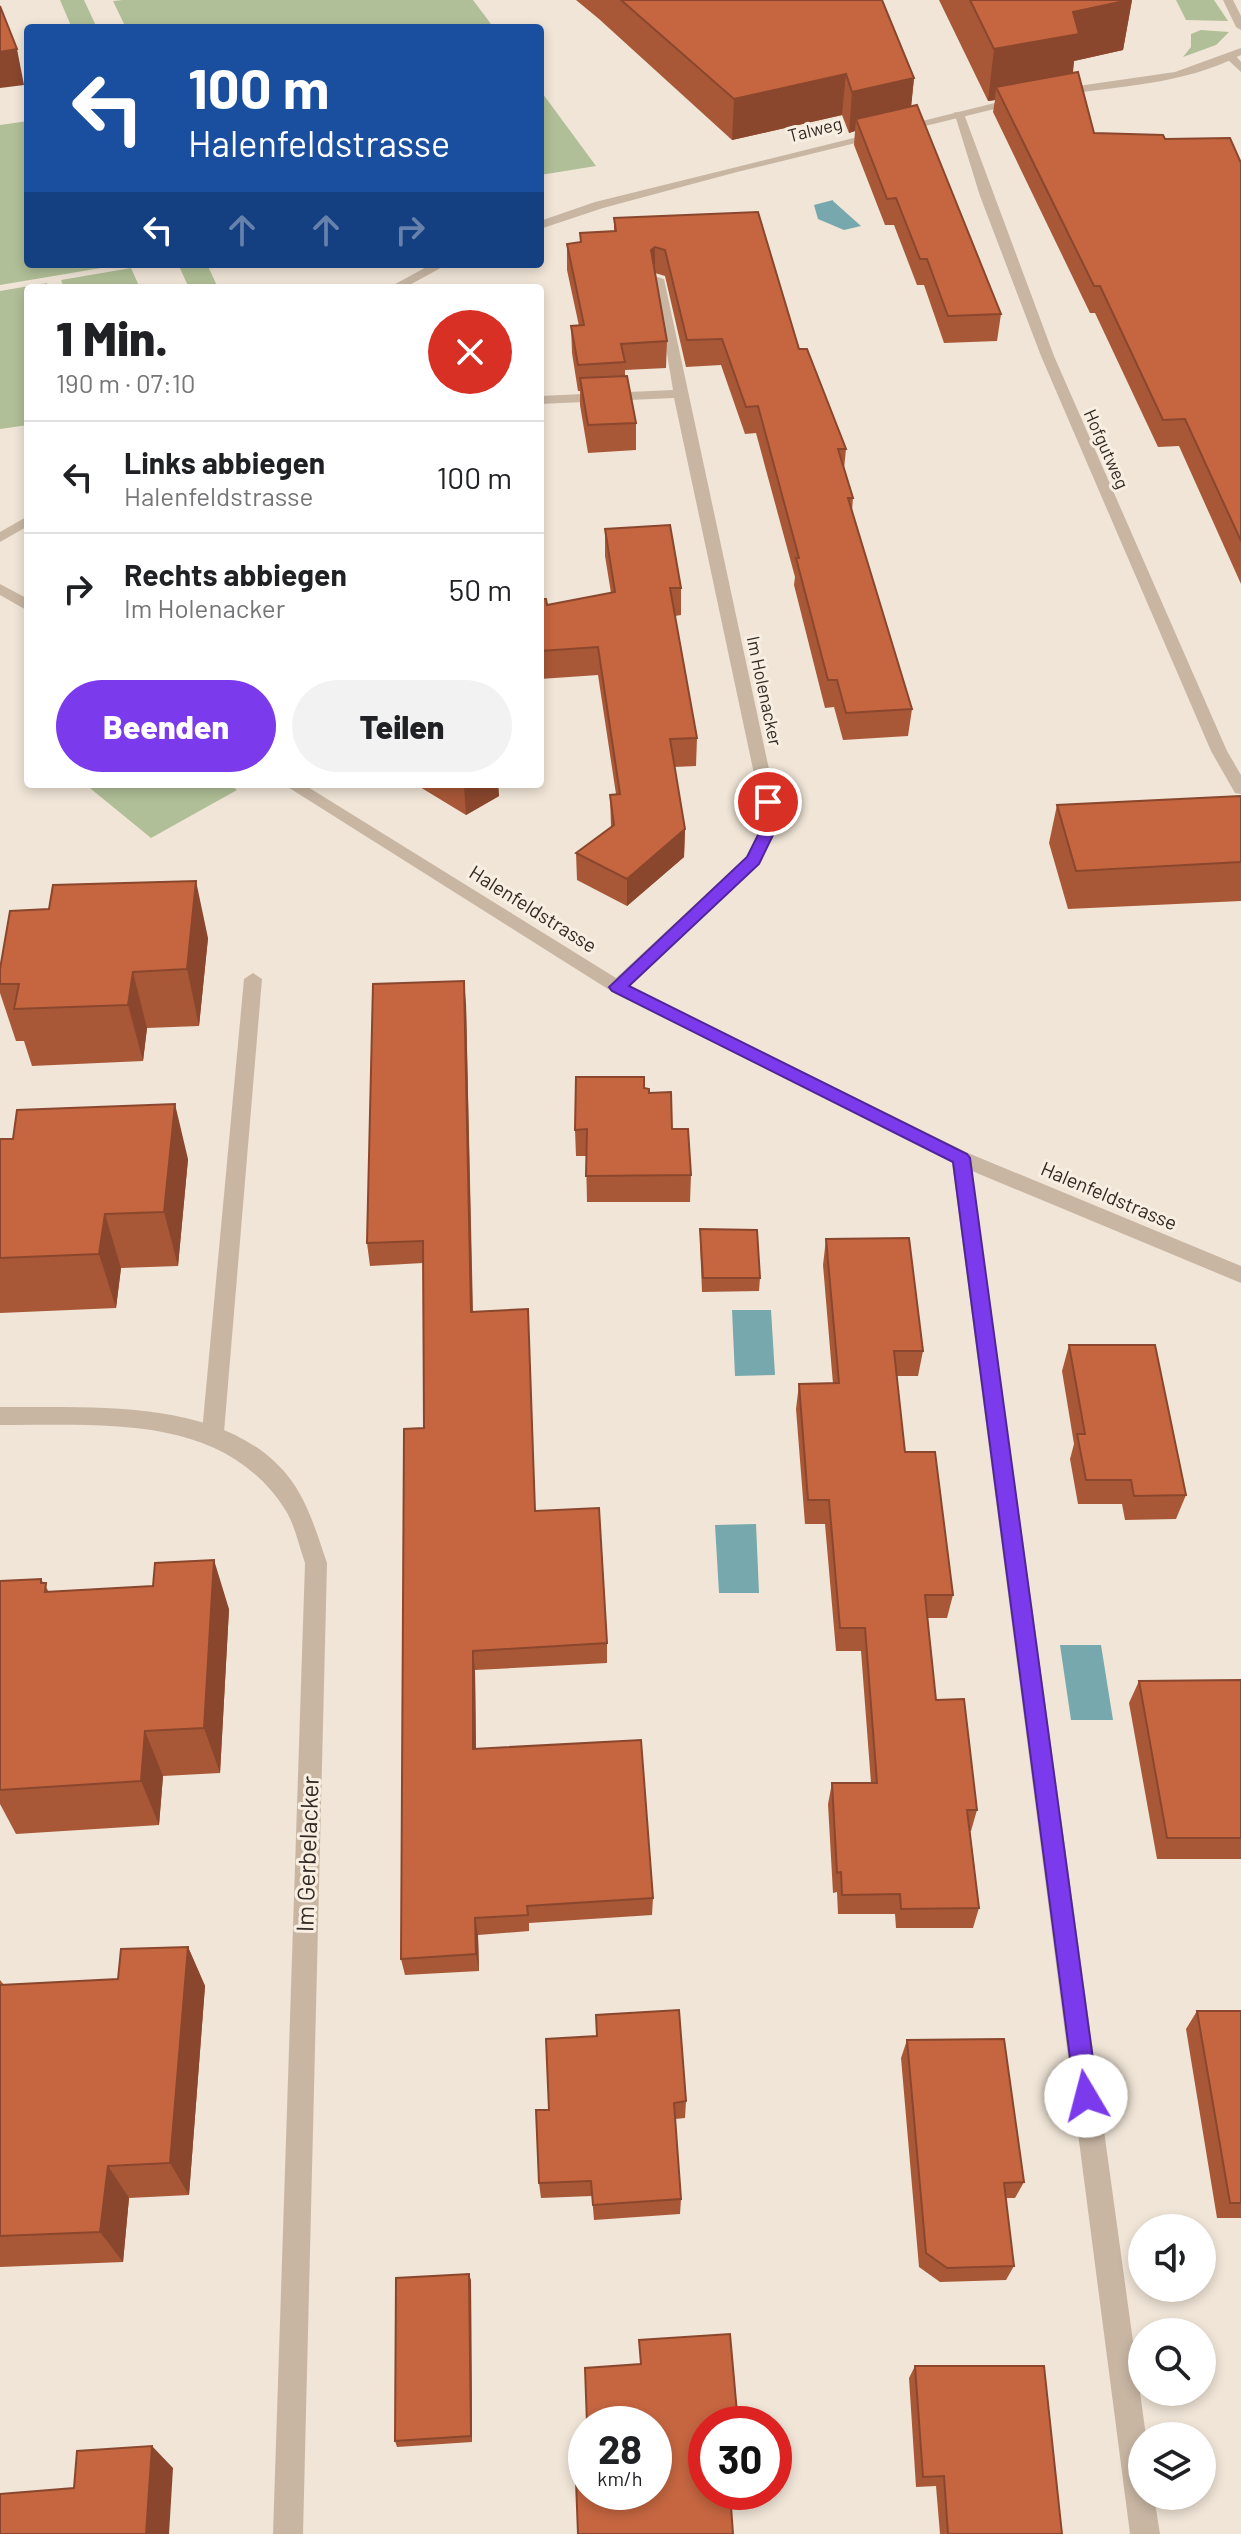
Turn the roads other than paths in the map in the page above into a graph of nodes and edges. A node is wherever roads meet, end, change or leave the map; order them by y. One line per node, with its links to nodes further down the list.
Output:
1 (1228, 0): 2 (street)
2 (1241, 27)
3 (1236, 54): 4 (street); 5 (street, Talweg)
4 (1241, 69)
5 (958, 114): 6 (street, Talweg); 17 (street, Hofgutweg)
6 (544, 224)
7 (434, 268): 9 (street)
8 (658, 279): 10 (street, Im Holenacker)
9 (402, 284)
10 (680, 394): 11 (street); 19 (street, Im Holenacker)
11 (544, 400)
12 (24, 523): 13 (street)
13 (0, 538)
14 (0, 588): 15 (street)
15 (24, 603)
16 (298, 788): 19 (street, Halenfeldstrasse)
17 (1241, 789)
18 (253, 979): 23 (street)
19 (617, 987): 20 (street, Halenfeldstrasse)
20 (961, 1158): 21 (street, Halenfeldstrasse); 25 (street)
21 (1241, 1275)
22 (0, 1416): 23 (street, Im Gerbelacker)
23 (213, 1432): 24 (street, Im Gerbelacker)
24 (288, 2534)
25 (1145, 2534)

